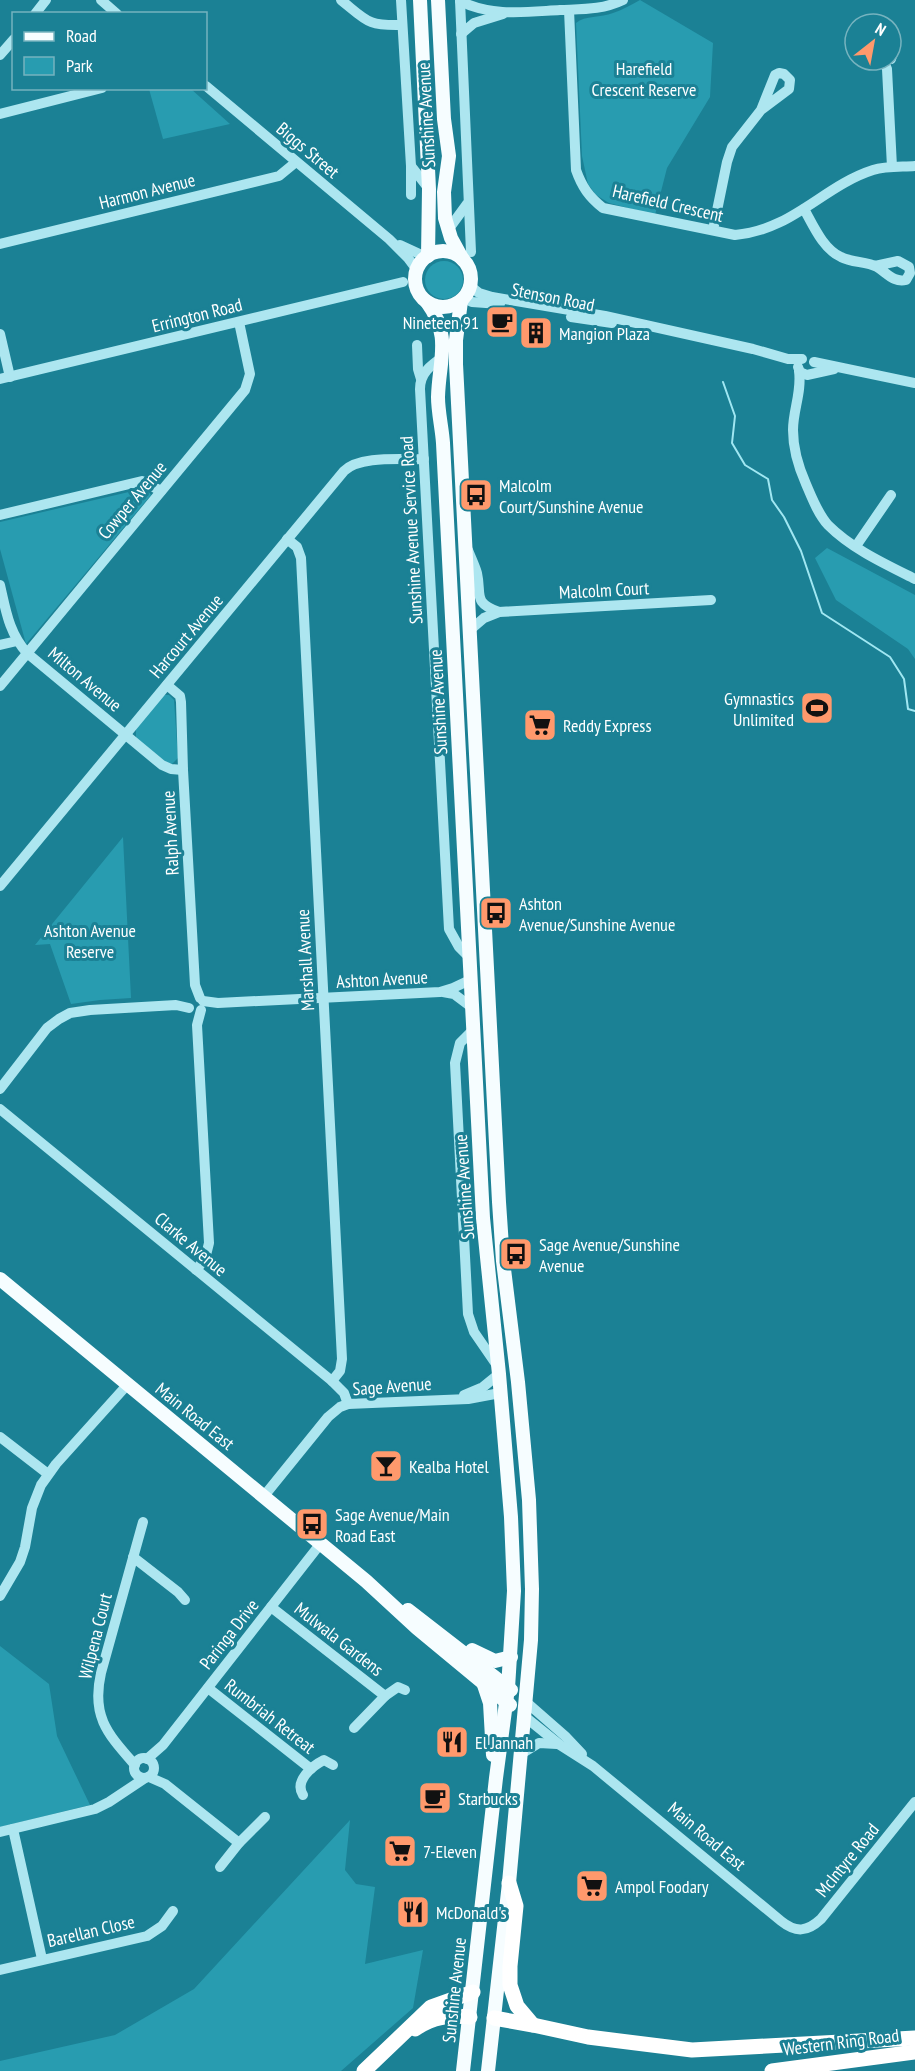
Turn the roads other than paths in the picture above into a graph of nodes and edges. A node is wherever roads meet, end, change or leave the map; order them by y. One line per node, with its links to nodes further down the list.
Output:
1 (46, 0): 10 (street)
2 (101, 0): 11 (street)
3 (341, 0): 13 (street)
4 (401, 0): 13 (street)
5 (420, 0): 26 (main road, Sunshine Avenue)
6 (438, 0): 30 (main road, Sunshine Avenue)
7 (623, 0): 9 (street)
8 (460, 1): 12 (street); 14 (street)
9 (569, 10): 12 (street); 31 (street, Harefield Crescent)
10 (37, 12)
11 (115, 12)
12 (506, 13): 14 (street)
13 (402, 25): 23 (street)
14 (461, 34): 28 (street)
15 (12, 41): 16 (street)
16 (0, 55)
17 (888, 72): 25 (street)
18 (207, 87): 22 (street, Biggs Street)
19 (94, 90): 21 (street)
20 (761, 110): 31 (street)
21 (0, 114)
22 (296, 162): 32 (street, Biggs Street); 33 (street, Harmon Avenue)
23 (411, 166): 26 (street); 27 (street)
24 (915, 166): 25 (street, Harefield Crescent)
25 (892, 167): 29 (street, Harefield Crescent)
26 (429, 189): 34 (main road, Sunshine Avenue)
27 (411, 195)
28 (467, 204): 30 (street); 35 (street)
29 (804, 209): 31 (street, Harefield Crescent); 36 (street)
30 (448, 230): 35 (main road, Sunshine Avenue)
31 (713, 230)
32 (389, 239): 34 (street, Biggs Street); 37 (street, Biggs Street)
33 (0, 244)
34 (427, 256): 35 (main road); 37 (main road)
35 (467, 256): 39 (main road)
36 (875, 266)
37 (417, 270): 40 (main road)
38 (403, 282): 41 (street, Errington Road)
39 (465, 295): 40 (main road); 46 (street, Stenson Road); 55 (main road, Sunshine Avenue)
40 (427, 302): 44 (main road, Sunshine Avenue)
41 (239, 322): 47 (street, Errington Road); 51 (street, Cowper Avenue)
42 (0, 334): 47 (street)
43 (417, 345): 48 (street, Sunshine Avenue Service Road)
44 (443, 357): 48 (street); 60 (main road, Sunshine Avenue)
45 (840, 368): 46 (street); 46 (street, Stenson Road); 49 (street)
46 (804, 370): 56 (street)
47 (5, 378)
48 (421, 379): 50 (street, Sunshine Avenue Service Road)
49 (915, 383)
50 (424, 459): 54 (street, Harcourt Avenue); 73 (street, Sunshine Avenue Service Road)
51 (161, 491): 53 (street); 65 (street, Cowper Avenue)
52 (891, 495): 56 (street)
53 (0, 515)
54 (287, 539): 66 (street, Harcourt Avenue); 77 (street, Marshall Avenue)
55 (465, 544): 61 (street); 62 (main road, Sunshine Avenue)
56 (856, 546): 57 (street)
57 (915, 579)
58 (0, 585): 63 (street, Milton Avenue)
59 (711, 600): 61 (street, Malcolm Court)
60 (451, 612): 62 (main road); 71 (main road, Sunshine Avenue)
61 (499, 612): 62 (street, Malcolm Court)
62 (470, 630): 69 (main road, Sunshine Avenue)
63 (17, 641): 64 (street); 65 (street, Milton Avenue)
64 (0, 645)
65 (27, 653): 67 (street, Cowper Avenue); 68 (street, Milton Avenue)
66 (167, 684): 68 (street, Harcourt Avenue); 70 (street, Ralph Avenue)
67 (0, 686)
68 (126, 734): 70 (street, Milton Avenue); 72 (street, Harcourt Avenue)
69 (476, 752): 71 (main road); 75 (main road, Sunshine Avenue)
70 (183, 770): 78 (street, Ralph Avenue)
71 (462, 837): 73 (main road, Sunshine Avenue)
72 (0, 886)
73 (468, 956): 74 (main road, Sunshine Avenue)
74 (470, 980): 76 (street, Ashton Avenue); 79 (main road, Sunshine Avenue)
75 (487, 983): 81 (main road); 86 (main road, Sunshine Avenue)
76 (440, 992): 77 (street, Ashton Avenue); 79 (street, Ashton Avenue)
77 (324, 999): 78 (street, Ashton Avenue); 88 (street, Marshall Avenue)
78 (196, 1004): 82 (street, Ashton Avenue); 84 (street, Ralph Avenue)
79 (471, 1006): 80 (main road, Sunshine Avenue)
80 (472, 1031): 81 (main road, Sunshine Avenue); 87 (street)
81 (475, 1084): 87 (main road, Sunshine Avenue)
82 (1, 1086)
83 (2, 1109): 84 (street, Clarke Avenue)
84 (196, 1270): 88 (street, Clarke Avenue)
85 (0, 1279): 89 (main road, Main Road East)
86 (508, 1307): 90 (main road); 112 (main road, Sunshine Avenue)
87 (499, 1370): 90 (main road, Sunshine Avenue); 92 (street, Sage Avenue)
88 (332, 1381): 93 (street, Clarke Avenue)
89 (131, 1387): 96 (street); 97 (main road, Main Road East)
90 (500, 1393): 91 (street, Sage Avenue); 94 (main road, Sunshine Avenue)
91 (479, 1397): 92 (street, Sage Avenue); 94 (street)
92 (456, 1398): 93 (street, Sage Avenue)
93 (348, 1404): 97 (street, Sage Avenue)
94 (502, 1414): 106 (main road, Sunshine Avenue)
95 (0, 1437): 96 (street)
96 (48, 1474): 102 (street)
97 (264, 1496): 99 (main road, Main Road East)
98 (143, 1522): 100 (street, Wilpena Court)
99 (321, 1543): 101 (main road, Main Road East); 104 (street, Paringa Drive)
100 (133, 1557): 103 (street); 119 (street, Wilpena Court)
101 (366, 1581): 105 (main road, Main Road East); 107 (main road, Main Road East)
102 (0, 1596)
103 (184, 1600)
104 (272, 1607): 108 (street, Paringa Drive); 111 (street, Mulwala Gardens)
105 (422, 1620): 106 (main road); 110 (main road, Main Road East)
106 (511, 1657): 110 (main road, Sunshine Avenue)
107 (484, 1684): 110 (main road, Main Road East); 121 (main road)
108 (208, 1688): 119 (street, Paringa Drive); 120 (street, Rumbriah Retreat)
109 (405, 1690): 111 (street, Mulwala Gardens)
110 (507, 1694): 112 (main road, Main Road East); 113 (main road, Main Road East); 121 (main road, Sunshine Avenue)
111 (385, 1696): 114 (street, Mulwala Gardens)
112 (525, 1701): 113 (main road, Sunshine Avenue); 118 (street, Main Road East)
113 (524, 1716): 115 (street, Main Road East); 116 (main road, Sunshine Avenue)
114 (354, 1728)
115 (560, 1745): 116 (street); 118 (street, Main Road East)
116 (521, 1754): 129 (main road, Sunshine Avenue)
117 (333, 1765): 120 (street, Rumbriah Retreat)
118 (593, 1766): 131 (street, Main Road East)
119 (145, 1768): 125 (street, Paringa Drive); 127 (street, Wilpena Court)
120 (311, 1769): 122 (street, Rumbriah Retreat)
121 (496, 1778): 134 (main road, Sunshine Avenue)
122 (303, 1795)
123 (915, 1802): 131 (street, McIntyre Road)
124 (266, 1816): 127 (street)
125 (13, 1829): 126 (street, Paringa Drive); 132 (street, Barellan Close)
126 (0, 1832)
127 (239, 1843): 128 (street)
128 (220, 1867)
129 (509, 1883): 136 (main road, Sunshine Avenue); 137 (highway)
130 (173, 1911): 132 (street, Barellan Close)
131 (800, 1931)
132 (42, 1959): 133 (street, Barellan Close)
133 (0, 1970)
134 (473, 1992): 135 (main road, Sunshine Avenue); 140 (highway)
135 (470, 2018): 136 (main road); 140 (highway); 141 (main road, Sunshine Avenue)
136 (494, 2018): 137 (highway); 142 (main road, Sunshine Avenue)
137 (533, 2025): 138 (highway)
138 (915, 2038)
139 (915, 2052): 143 (highway, Western Ring Road)
140 (364, 2071)
141 (463, 2071)
142 (488, 2071)
143 (772, 2071)

